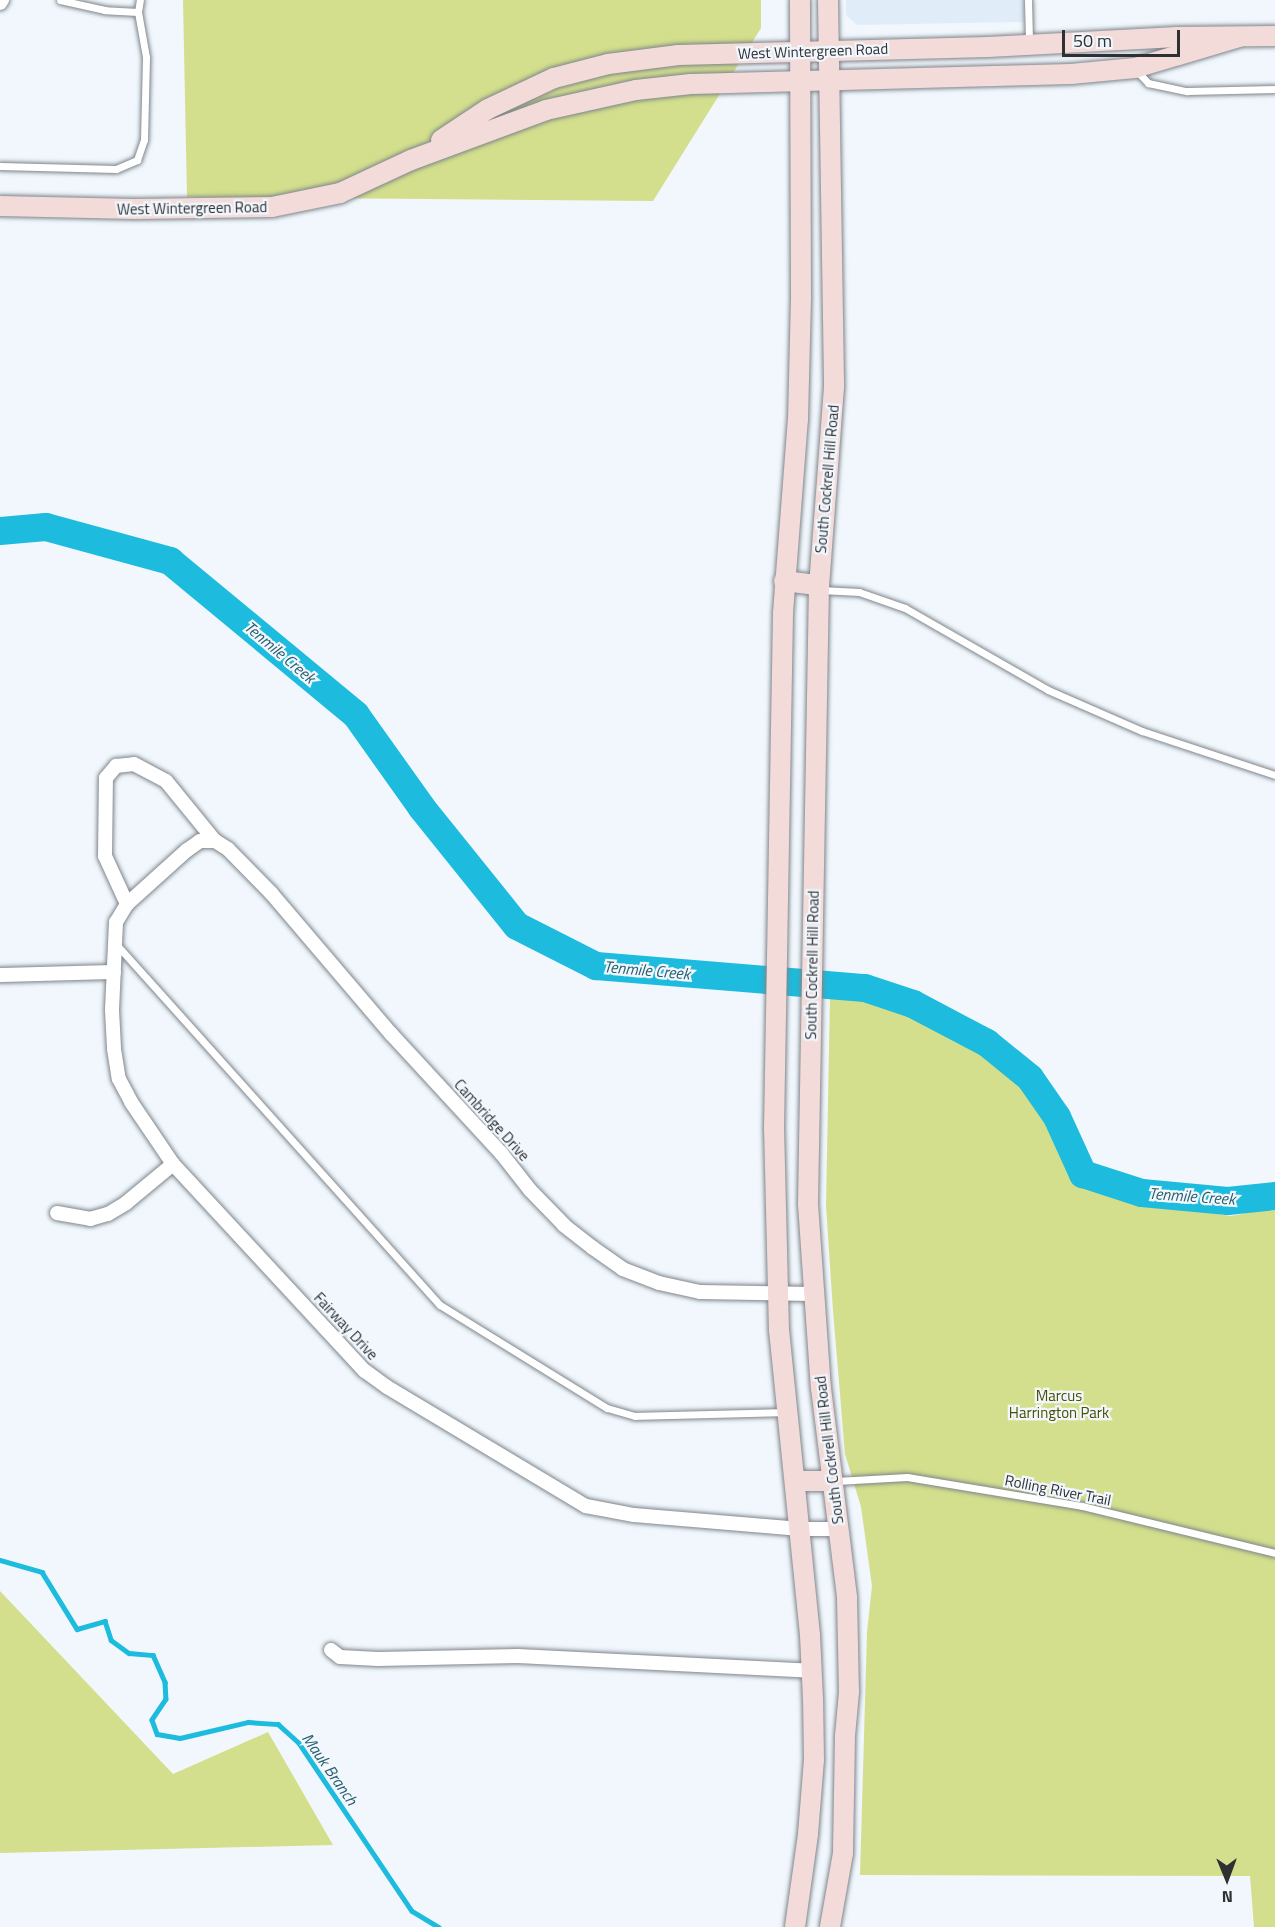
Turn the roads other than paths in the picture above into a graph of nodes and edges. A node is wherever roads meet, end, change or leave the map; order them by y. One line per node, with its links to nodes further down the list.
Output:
1 (60, 0): 6 (lane)
2 (140, 0): 6 (lane)
3 (800, 0): 11 (main road)
4 (828, 0): 10 (main road, South Cockrell Hill Road)
5 (1028, 0): 9 (lane)
6 (138, 12): 17 (lane)
7 (1275, 36): 8 (main road, West Wintergreen Road)
8 (1239, 37): 9 (main road, West Wintergreen Road); 12 (main road, West Wintergreen Road)
9 (1029, 45): 10 (main road, West Wintergreen Road)
10 (829, 50): 11 (main road, West Wintergreen Road); 14 (main road, South Cockrell Hill Road)
11 (800, 51): 13 (main road); 16 (main road, West Wintergreen Road)
12 (1135, 68): 14 (main road, West Wintergreen Road); 15 (lane)
13 (801, 82): 14 (main road, West Wintergreen Road); 16 (main road, West Wintergreen Road); 19 (main road)
14 (830, 82): 20 (main road, South Cockrell Hill Road)
15 (1275, 89)
16 (411, 160): 18 (main road, West Wintergreen Road)
17 (0, 166)
18 (0, 206)
19 (784, 581): 20 (main road); 29 (main road)
20 (819, 587): 21 (lane); 30 (main road, South Cockrell Hill Road)
21 (1275, 775)
22 (215, 841): 23 (street); 23 (street, Cambridge Drive); 29 (street, Cambridge Drive)
23 (127, 904): 24 (street)
24 (113, 941): 25 (street); 31 (lane)
25 (114, 972): 26 (street); 27 (street, Fairway Drive)
26 (0, 975)
27 (173, 1164): 28 (street); 34 (street, Fairway Drive)
28 (57, 1214)
29 (778, 1294): 30 (street, Cambridge Drive); 31 (main road)
30 (813, 1294): 33 (main road, South Cockrell Hill Road)
31 (788, 1412): 32 (main road)
32 (795, 1481): 33 (main road); 34 (main road)
33 (833, 1481): 35 (main road, South Cockrell Hill Road); 36 (lane, Rolling River Trail)
34 (800, 1529): 35 (street, Fairway Drive); 38 (main road)
35 (838, 1529): 40 (main road, South Cockrell Hill Road)
36 (1275, 1553)
37 (332, 1650): 38 (street)
38 (811, 1671): 39 (main road)
39 (795, 1927)
40 (830, 1927)

